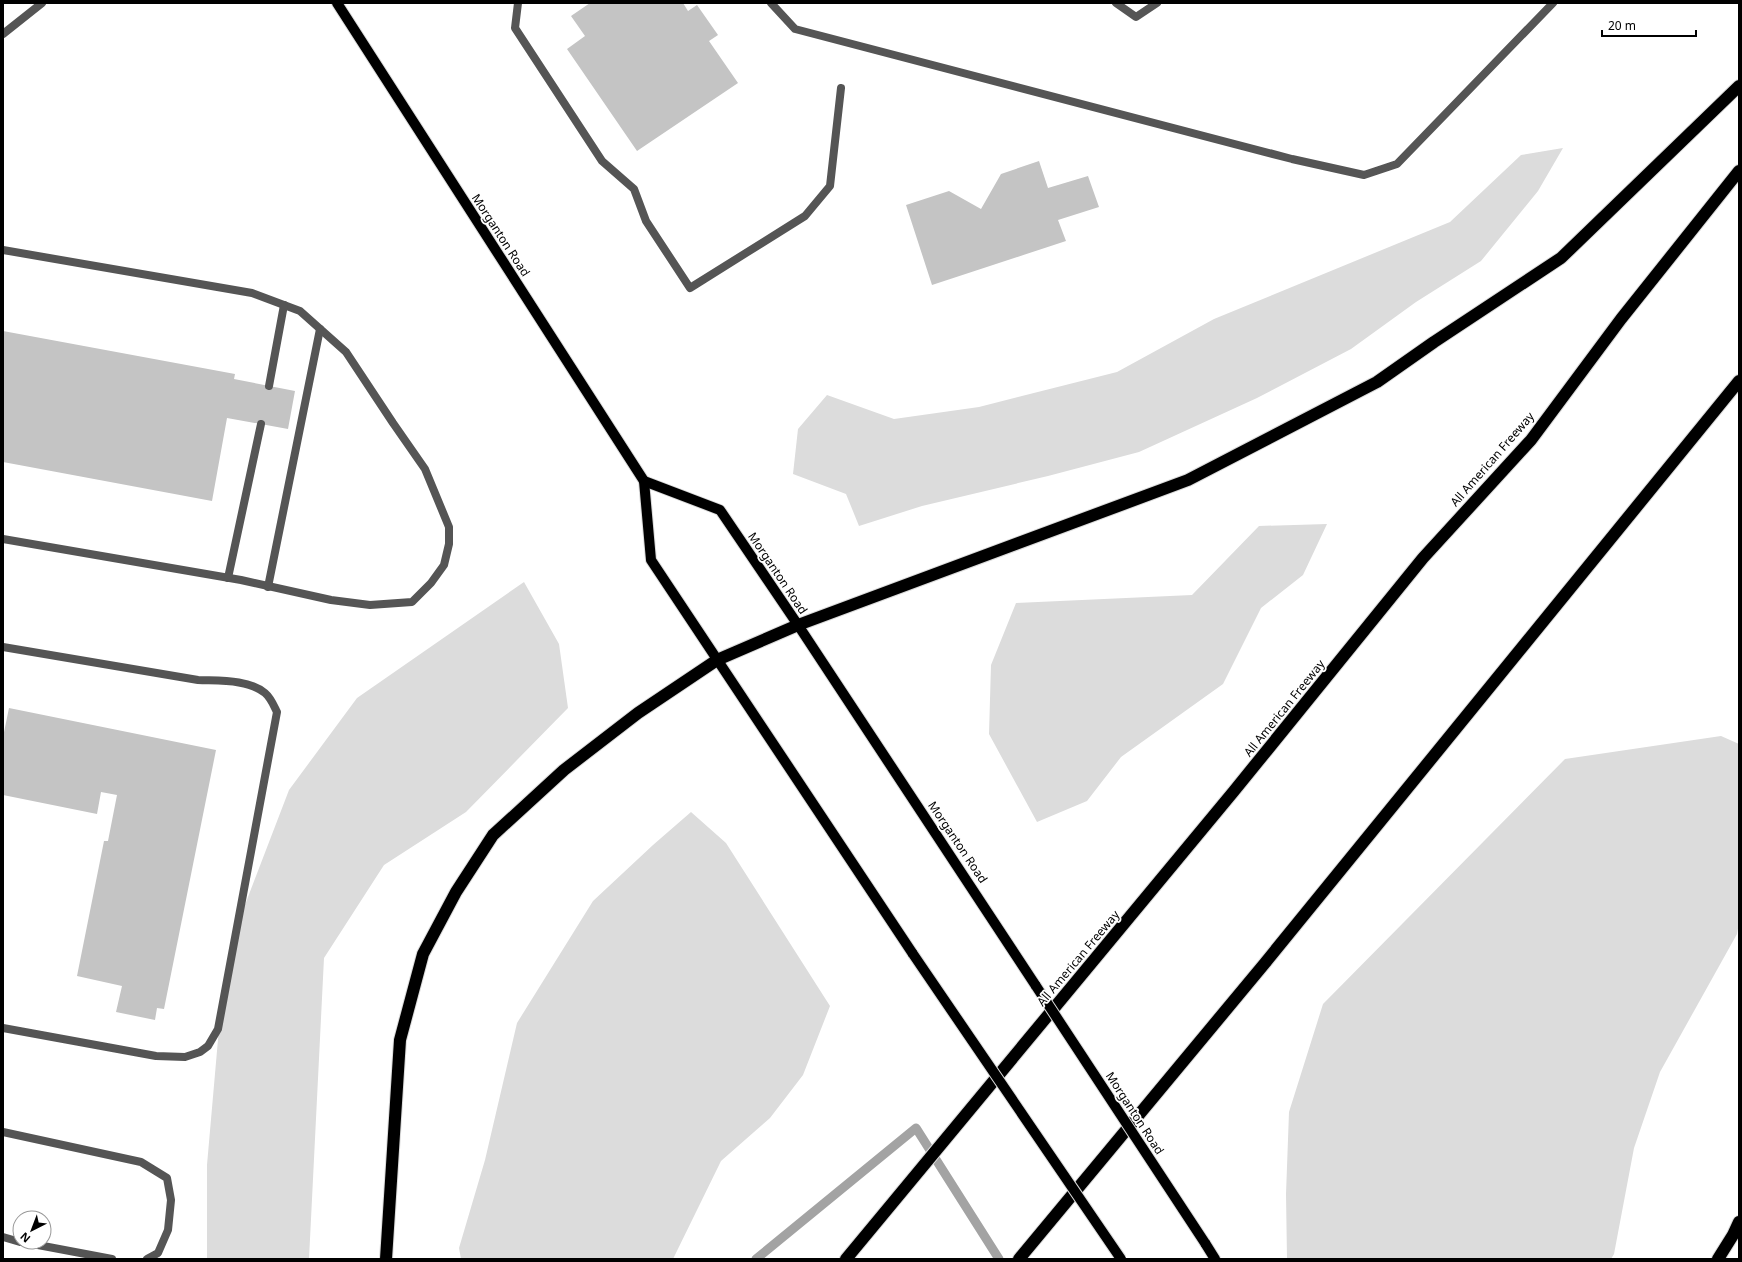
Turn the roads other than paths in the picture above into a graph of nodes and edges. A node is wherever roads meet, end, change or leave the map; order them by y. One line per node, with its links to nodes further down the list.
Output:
1 (42, 3): 8 (street)
2 (337, 3): 18 (main road, Morganton Road)
3 (518, 3): 10 (street)
4 (772, 3): 7 (street)
5 (1116, 3): 6 (street)
6 (1157, 3)
7 (1553, 3)
8 (3, 34)
9 (1739, 86): 22 (highway)
10 (840, 88)
11 (1739, 171): 32 (highway, All American Freeway)
12 (3, 250): 13 (street)
13 (284, 305): 14 (street); 16 (street)
14 (320, 329): 21 (street); 21 (street)
15 (1739, 381): 33 (highway)
16 (269, 386)
17 (261, 424): 20 (street)
18 (644, 481): 22 (main road, Morganton Road); 24 (main road, Morganton Road)
19 (3, 539): 20 (street)
20 (228, 578): 21 (street)
21 (268, 586)
22 (798, 625): 24 (highway); 35 (main road, Morganton Road, bridge)
23 (3, 647): 25 (street)
24 (717, 660): 31 (highway); 34 (main road, Morganton Road, bridge)
25 (3, 1028)
26 (3, 1132): 30 (street)
27 (1739, 1222): 36 (highway)
28 (52, 1248): 29 (street)
29 (112, 1259)
30 (147, 1259)
31 (386, 1259)
32 (846, 1259)
33 (1019, 1259)
34 (1121, 1259)
35 (1216, 1259)
36 (1718, 1259)

